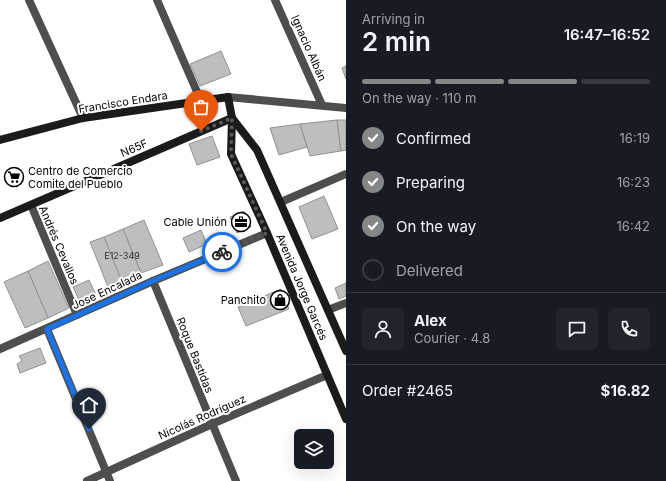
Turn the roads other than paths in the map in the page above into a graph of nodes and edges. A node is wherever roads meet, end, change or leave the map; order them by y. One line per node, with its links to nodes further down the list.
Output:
1 (29, 0): 8 (street)
2 (157, 0): 5 (street)
3 (275, 0): 6 (street, Ignacio Albán)
4 (228, 98): 5 (street, Francisco Endara); 6 (street, Francisco Endara); 9 (street, Avenida Jorge Garcés)
5 (201, 101): 8 (street, Francisco Endara)
6 (322, 105): 7 (street, Francisco Endara)
7 (346, 108)
8 (84, 118): 10 (street, Francisco Endara)
9 (232, 118): 12 (street, Avenida Jorge Garcés); 13 (street, N65F); 15 (street, Avenida Jorge Garcés)
10 (0, 140)
11 (346, 174): 12 (street)
12 (281, 202): 18 (street, Avenida Jorge Garcés)
13 (30, 205): 14 (street, N65F); 19 (street, Andrés Cevallos)
14 (0, 218)
15 (267, 233): 16 (street, Jose Encalada); 23 (street, Avenida Jorge Garcés)
16 (153, 281): 19 (street, Jose Encalada); 25 (street, Roque Bastidas)
17 (346, 303): 18 (street)
18 (328, 310): 22 (street, Avenida Jorge Garcés)
19 (77, 315): 20 (street, Jose Encalada)
20 (47, 329): 21 (street, Jose Encalada); 26 (street)
21 (0, 349)
22 (346, 351)
23 (327, 375): 24 (street, Avenida Jorge Garcés); 25 (street, Nicolás Rodríguez)
24 (346, 419)
25 (212, 424): 26 (street, Nicolás Rodríguez); 29 (street, Roque Bastidas)
26 (107, 472): 27 (street, Nicolás Rodríguez); 28 (street)
27 (87, 481)
28 (110, 481)
29 (236, 481)

